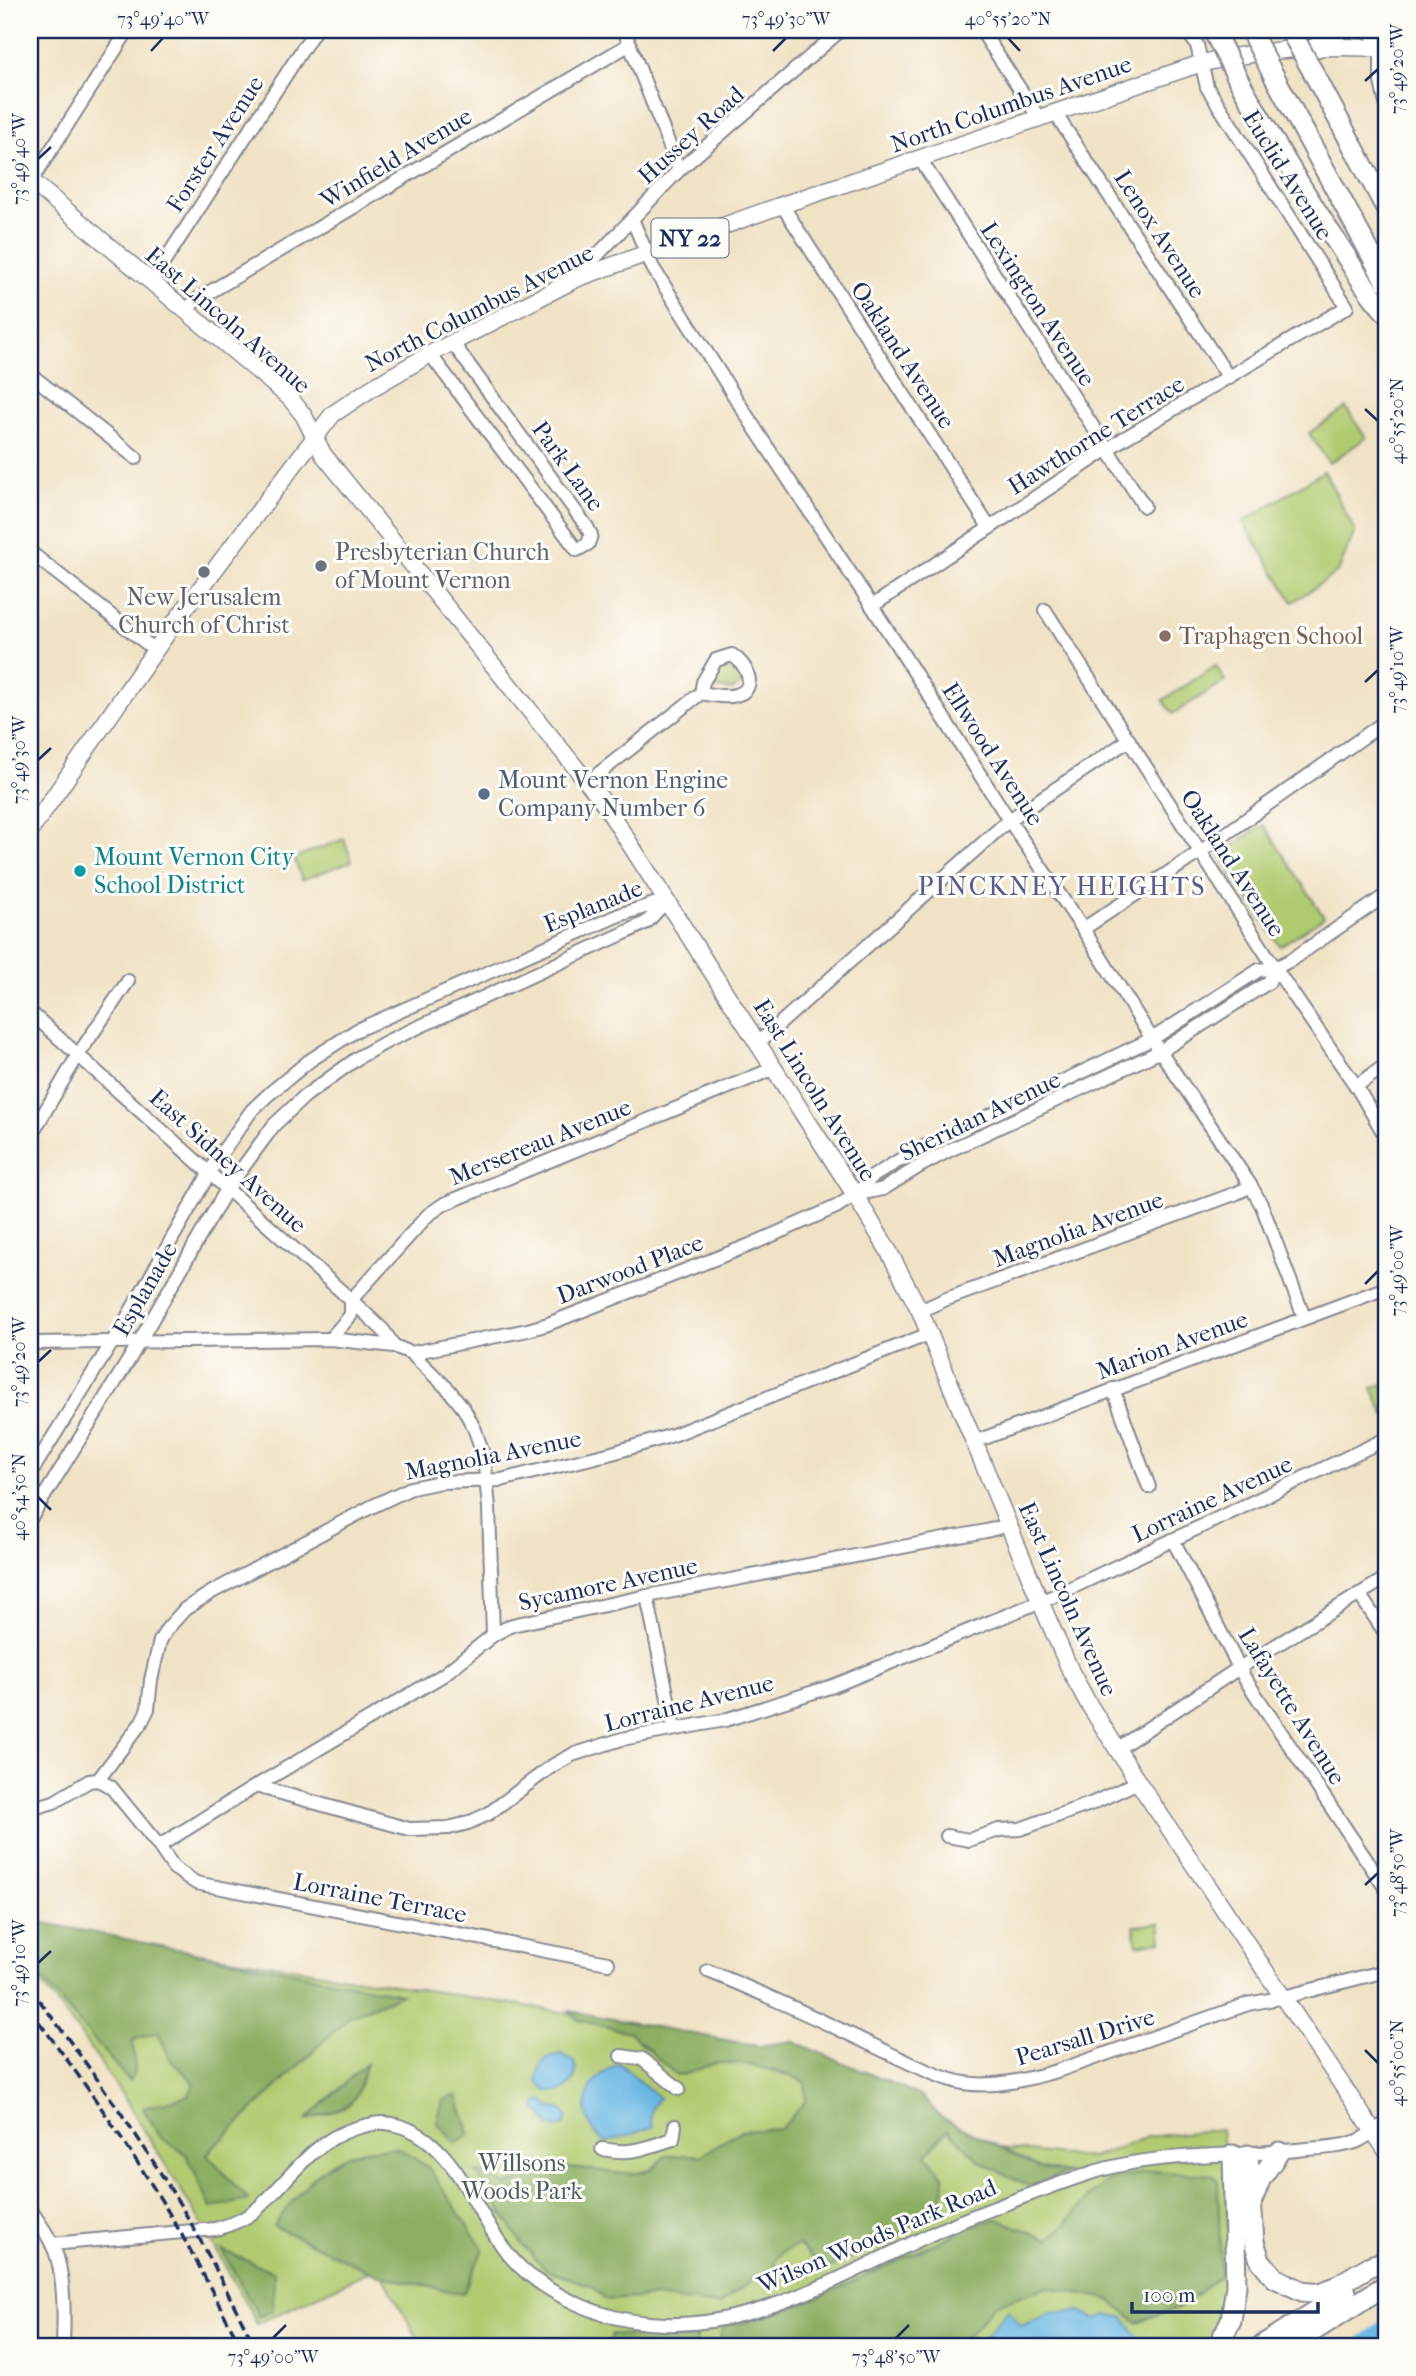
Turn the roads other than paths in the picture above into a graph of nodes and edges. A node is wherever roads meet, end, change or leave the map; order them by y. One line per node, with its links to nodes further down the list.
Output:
1 (128, 30): 20 (street)
2 (315, 30): 26 (street, Forster Avenue)
3 (624, 30): 12 (street)
4 (981, 30): 17 (street)
5 (1186, 30): 14 (street, Euclid Avenue)
6 (1212, 30): 30 (highway, bridge)
7 (1250, 30): 27 (highway, bridge)
8 (1290, 30): 22 (highway, bridge)
9 (1339, 30): 13 (highway)
10 (833, 33): 19 (street, Hussey Road)
11 (1381, 39): 13 (main road, North Columbus Avenue / NY 22); 15 (street)
12 (630, 44): 19 (street); 29 (street, Winfield Avenue)
13 (1317, 47): 14 (main road, North Columbus Avenue / NY 22)
14 (1202, 63): 16 (main road, North Columbus Avenue / NY 22); 28 (street, Euclid Avenue)
15 (1386, 104)
16 (1055, 113): 17 (main road, North Columbus Avenue / NY 22); 34 (street, Lenox Avenue)
17 (1039, 118): 18 (main road, North Columbus Avenue / NY 22)
18 (920, 159): 21 (main road, North Columbus Avenue / NY 22); 36 (street, Lexington Avenue)
19 (679, 170): 23 (street, Hussey Road)
20 (30, 182): 26 (main road, East Lincoln Avenue)
21 (782, 205): 24 (main road, North Columbus Avenue / NY 22); 39 (street, Oakland Avenue)
22 (1386, 208)
23 (632, 219): 24 (street, Ellwood Avenue); 25 (street, Hussey Road)
24 (646, 253): 25 (main road, North Columbus Avenue / NY 22); 41 (street, Ellwood Avenue)
25 (578, 278): 31 (main road, North Columbus Avenue / NY 22)
26 (151, 282): 29 (main road, East Lincoln Avenue)
27 (1386, 282)
28 (1347, 307): 34 (street, Hawthorne Terrace)
29 (185, 310): 35 (main road, East Lincoln Avenue)
30 (1386, 312)
31 (452, 342): 32 (main road, North Columbus Avenue / NY 22); 32 (street, Park Lane)
32 (430, 354): 35 (main road, North Columbus Avenue / NY 22)
33 (30, 374): 37 (street)
34 (1229, 378): 36 (street, Hawthorne Terrace)
35 (315, 437): 43 (main road, North Columbus Avenue / NY 22); 47 (main road, East Lincoln Avenue)
36 (1107, 450): 38 (street, Lexington Avenue); 39 (street, Hawthorne Terrace)
37 (136, 458)
38 (1144, 506)
39 (989, 527): 41 (street, Hawthorne Terrace)
40 (30, 552): 43 (street)
41 (872, 606): 48 (street, Ellwood Avenue)
42 (1045, 610): 46 (street, Oakland Avenue)
43 (155, 650): 49 (main road, North Columbus Avenue / NY 22)
44 (701, 693): 47 (street)
45 (1386, 722): 50 (street)
46 (1129, 740): 48 (street); 50 (street, Oakland Avenue)
47 (588, 782): 52 (main road, East Lincoln Avenue)
48 (1009, 820): 53 (street, Ellwood Avenue); 58 (street)
49 (30, 831)
50 (1200, 852): 53 (street); 54 (street, Oakland Avenue)
51 (1386, 895): 54 (street, Sheridan Avenue)
52 (667, 900): 58 (main road, East Lincoln Avenue); 66 (street, Esplanade); 68 (street, Esplanade)
53 (1083, 929): 57 (street, Ellwood Avenue)
54 (1275, 968): 57 (street, Sheridan Avenue); 59 (street, Sheridan Avenue); 63 (street, Oakland Avenue)
55 (128, 981): 60 (street)
56 (30, 1012): 60 (street, East Sidney Avenue)
57 (1153, 1039): 59 (street, Ellwood Avenue); 69 (street, Sheridan Avenue)
58 (758, 1043): 62 (main road, East Lincoln Avenue)
59 (1161, 1051): 67 (street, Ellwood Avenue); 69 (street, Sheridan Avenue)
60 (78, 1055): 64 (street); 66 (street, East Sidney Avenue)
61 (1386, 1065): 63 (street)
62 (775, 1068): 69 (main road, East Lincoln Avenue); 71 (street, Mersereau Avenue)
63 (1356, 1086): 65 (street, Oakland Avenue)
64 (30, 1137)
65 (1386, 1137)
66 (209, 1172): 68 (street, East Sidney Avenue); 78 (street, Esplanade)
67 (1251, 1186): 72 (street, Magnolia Avenue); 73 (street, Ellwood Avenue)
68 (227, 1189): 71 (street, East Sidney Avenue); 76 (street, Esplanade)
69 (855, 1195): 72 (main road, East Lincoln Avenue); 80 (street, Darwood Place)
70 (1386, 1288): 73 (street, Marion Avenue)
71 (351, 1300): 75 (street, Mersereau Avenue); 79 (street, East Sidney Avenue)
72 (920, 1311): 74 (main road, East Lincoln Avenue)
73 (1304, 1317): 81 (street, Marion Avenue)
74 (929, 1334): 83 (main road, East Lincoln Avenue); 85 (street, Magnolia Avenue)
75 (330, 1339): 76 (street); 79 (street)
76 (138, 1342): 78 (street); 87 (street, Esplanade)
77 (30, 1343): 78 (street)
78 (113, 1343): 84 (street, Esplanade)
79 (394, 1346): 80 (street)
80 (411, 1353): 85 (street)
81 (1113, 1389): 83 (street, Marion Avenue); 86 (street)
82 (1386, 1439): 89 (street, Lorraine Avenue)
83 (974, 1442): 88 (main road, East Lincoln Avenue)
84 (30, 1475)
85 (486, 1481): 95 (street); 99 (street, Magnolia Avenue)
86 (1149, 1487)
87 (30, 1519)
88 (1009, 1525): 92 (street, Sycamore Avenue); 93 (main road, East Lincoln Avenue)
89 (1174, 1540): 93 (street, Lorraine Avenue); 96 (street, Lafayette Avenue)
90 (1386, 1578): 91 (street)
91 (1359, 1594): 94 (street); 96 (street)
92 (647, 1596): 95 (street, Sycamore Avenue); 97 (street)
93 (1040, 1601): 97 (street, Lorraine Avenue); 98 (main road, East Lincoln Avenue)
94 (1386, 1634)
95 (492, 1635): 101 (street, Sycamore Avenue)
96 (1239, 1668): 98 (street); 105 (street, Lafayette Avenue)
97 (674, 1728): 101 (street, Lorraine Avenue)
98 (1117, 1749): 100 (main road, East Lincoln Avenue)
99 (98, 1780): 102 (street); 104 (street)
100 (1138, 1782): 103 (street); 109 (main road, East Lincoln Avenue)
101 (256, 1786): 104 (street)
102 (30, 1809)
103 (947, 1836)
104 (159, 1846): 106 (street, Lorraine Terrace)
105 (1386, 1889)
106 (608, 1963)
107 (708, 1971): 109 (street, Pearsall Drive)
108 (1386, 1971): 109 (street, Pearsall Drive)
109 (1283, 1997): 113 (main road, East Lincoln Avenue)
110 (621, 2056): 111 (street)
111 (679, 2089)
112 (675, 2126): 114 (street)
113 (1380, 2128): 115 (main road, East Lincoln Avenue); 116 (street, Wilson Woods Park Road)
114 (602, 2149)
115 (1386, 2150)
116 (1279, 2152): 117 (street, Wilson Woods Park Road); 118 (highway)
117 (1240, 2155): 118 (highway); 120 (street, Wilson Woods Park Road); 124 (highway)
118 (1252, 2199): 121 (highway)
119 (30, 2209): 120 (street)
120 (51, 2244): 123 (street)
121 (1386, 2263): 125 (highway)
122 (1386, 2285): 126 (highway)
123 (63, 2346)
124 (1218, 2346)
125 (1261, 2346)
126 (1290, 2346)

